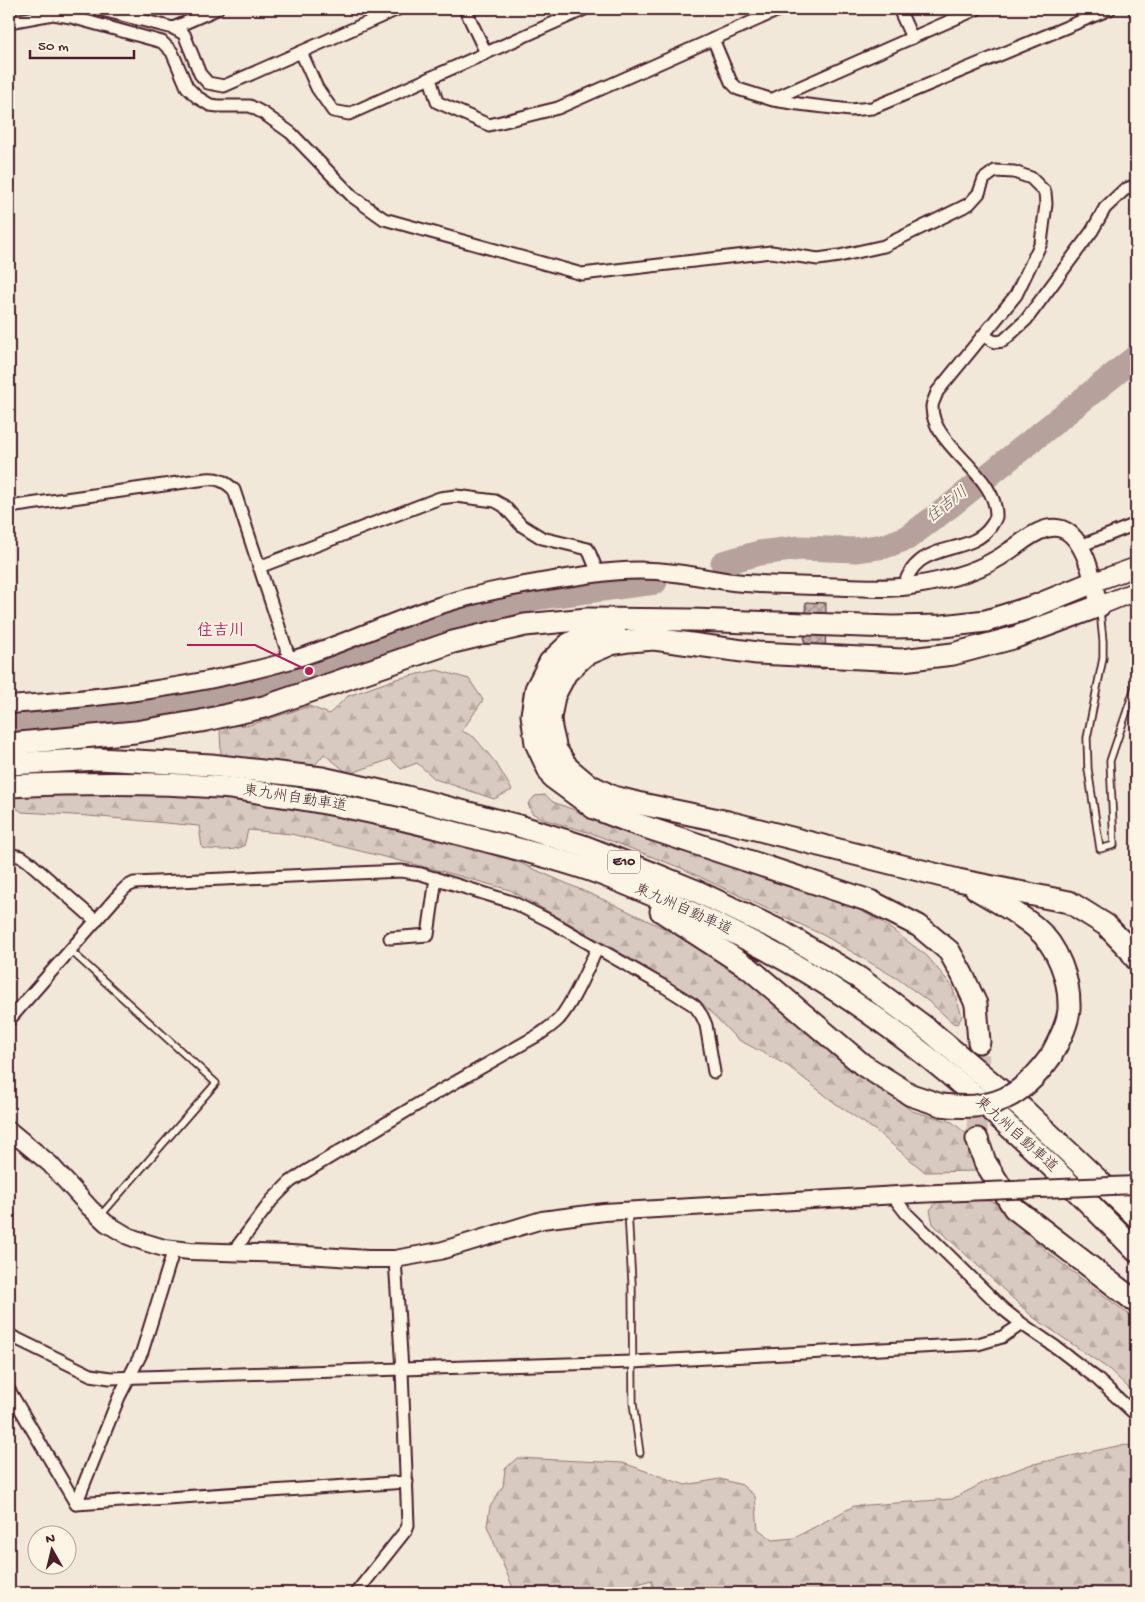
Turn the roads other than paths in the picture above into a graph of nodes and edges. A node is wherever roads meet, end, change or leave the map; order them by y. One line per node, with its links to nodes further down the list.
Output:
1 (98, 9): 13 (street)
2 (217, 9): 13 (street)
3 (398, 9): 16 (street)
4 (465, 9): 17 (street)
5 (585, 9): 17 (street)
6 (781, 9): 15 (street)
7 (899, 9): 14 (street)
8 (977, 9): 14 (street)
9 (1110, 9): 19 (street)
10 (1134, 9): 11 (street)
11 (1136, 13)
12 (9, 22): 21 (street)
13 (173, 28): 16 (street)
14 (912, 38): 19 (street)
15 (713, 39): 18 (street); 19 (street)
16 (301, 52): 18 (street)
17 (486, 53): 18 (street)
18 (430, 78)
19 (773, 100)
20 (1136, 185): 21 (street)
21 (984, 336): 29 (street)
22 (9, 506): 25 (street)
23 (1136, 524): 24 (street)
24 (1080, 546): 28 (street); 29 (street)
25 (259, 567): 27 (street); 33 (street)
26 (1136, 567): 28 (main road)
27 (598, 573): 29 (street); 33 (street)
28 (1094, 582): 31 (street); 32 (highway)
29 (904, 586)
30 (1136, 591): 31 (main road)
31 (1099, 606): 34 (lane); 42 (highway)
32 (692, 620): 36 (highway); 49 (highway)
33 (290, 660): 35 (street)
34 (1136, 684)
35 (9, 705)
36 (9, 744)
37 (9, 764): 56 (highway, 東九州自動車道 / E10)
38 (9, 786): 40 (highway, 東九州自動車道 / E10)
39 (9, 854): 43 (street)
40 (590, 870): 42 (highway, bridge); 60 (highway, 東九州自動車道 / E10)
41 (436, 878): 43 (street); 44 (street); 45 (street)
42 (958, 880): 47 (highway)
43 (96, 921): 46 (street)
44 (390, 938)
45 (597, 949): 50 (street); 59 (street)
46 (70, 950): 48 (street); 57 (lane)
47 (1136, 960)
48 (9, 1020)
49 (979, 1042)
50 (714, 1072)
51 (9, 1130): 57 (street)
52 (978, 1139): 62 (highway)
53 (1136, 1185): 54 (street, bridge)
54 (892, 1195): 55 (street); 63 (street)
55 (628, 1210): 61 (street); 65 (lane)
56 (1136, 1216)
57 (100, 1217): 58 (street)
58 (174, 1249): 59 (street); 67 (street)
59 (232, 1252): 61 (street)
60 (1136, 1252)
61 (395, 1259): 66 (street)
62 (1136, 1302)
63 (1022, 1324): 65 (street); 69 (street)
64 (9, 1335): 67 (street)
65 (633, 1362): 66 (street); 70 (lane)
66 (402, 1370): 67 (street); 71 (street)
67 (128, 1378): 72 (street)
68 (9, 1390): 72 (street)
69 (1136, 1415)
70 (640, 1453)
71 (407, 1482): 72 (street); 73 (street)
72 (76, 1504)
73 (356, 1593)

